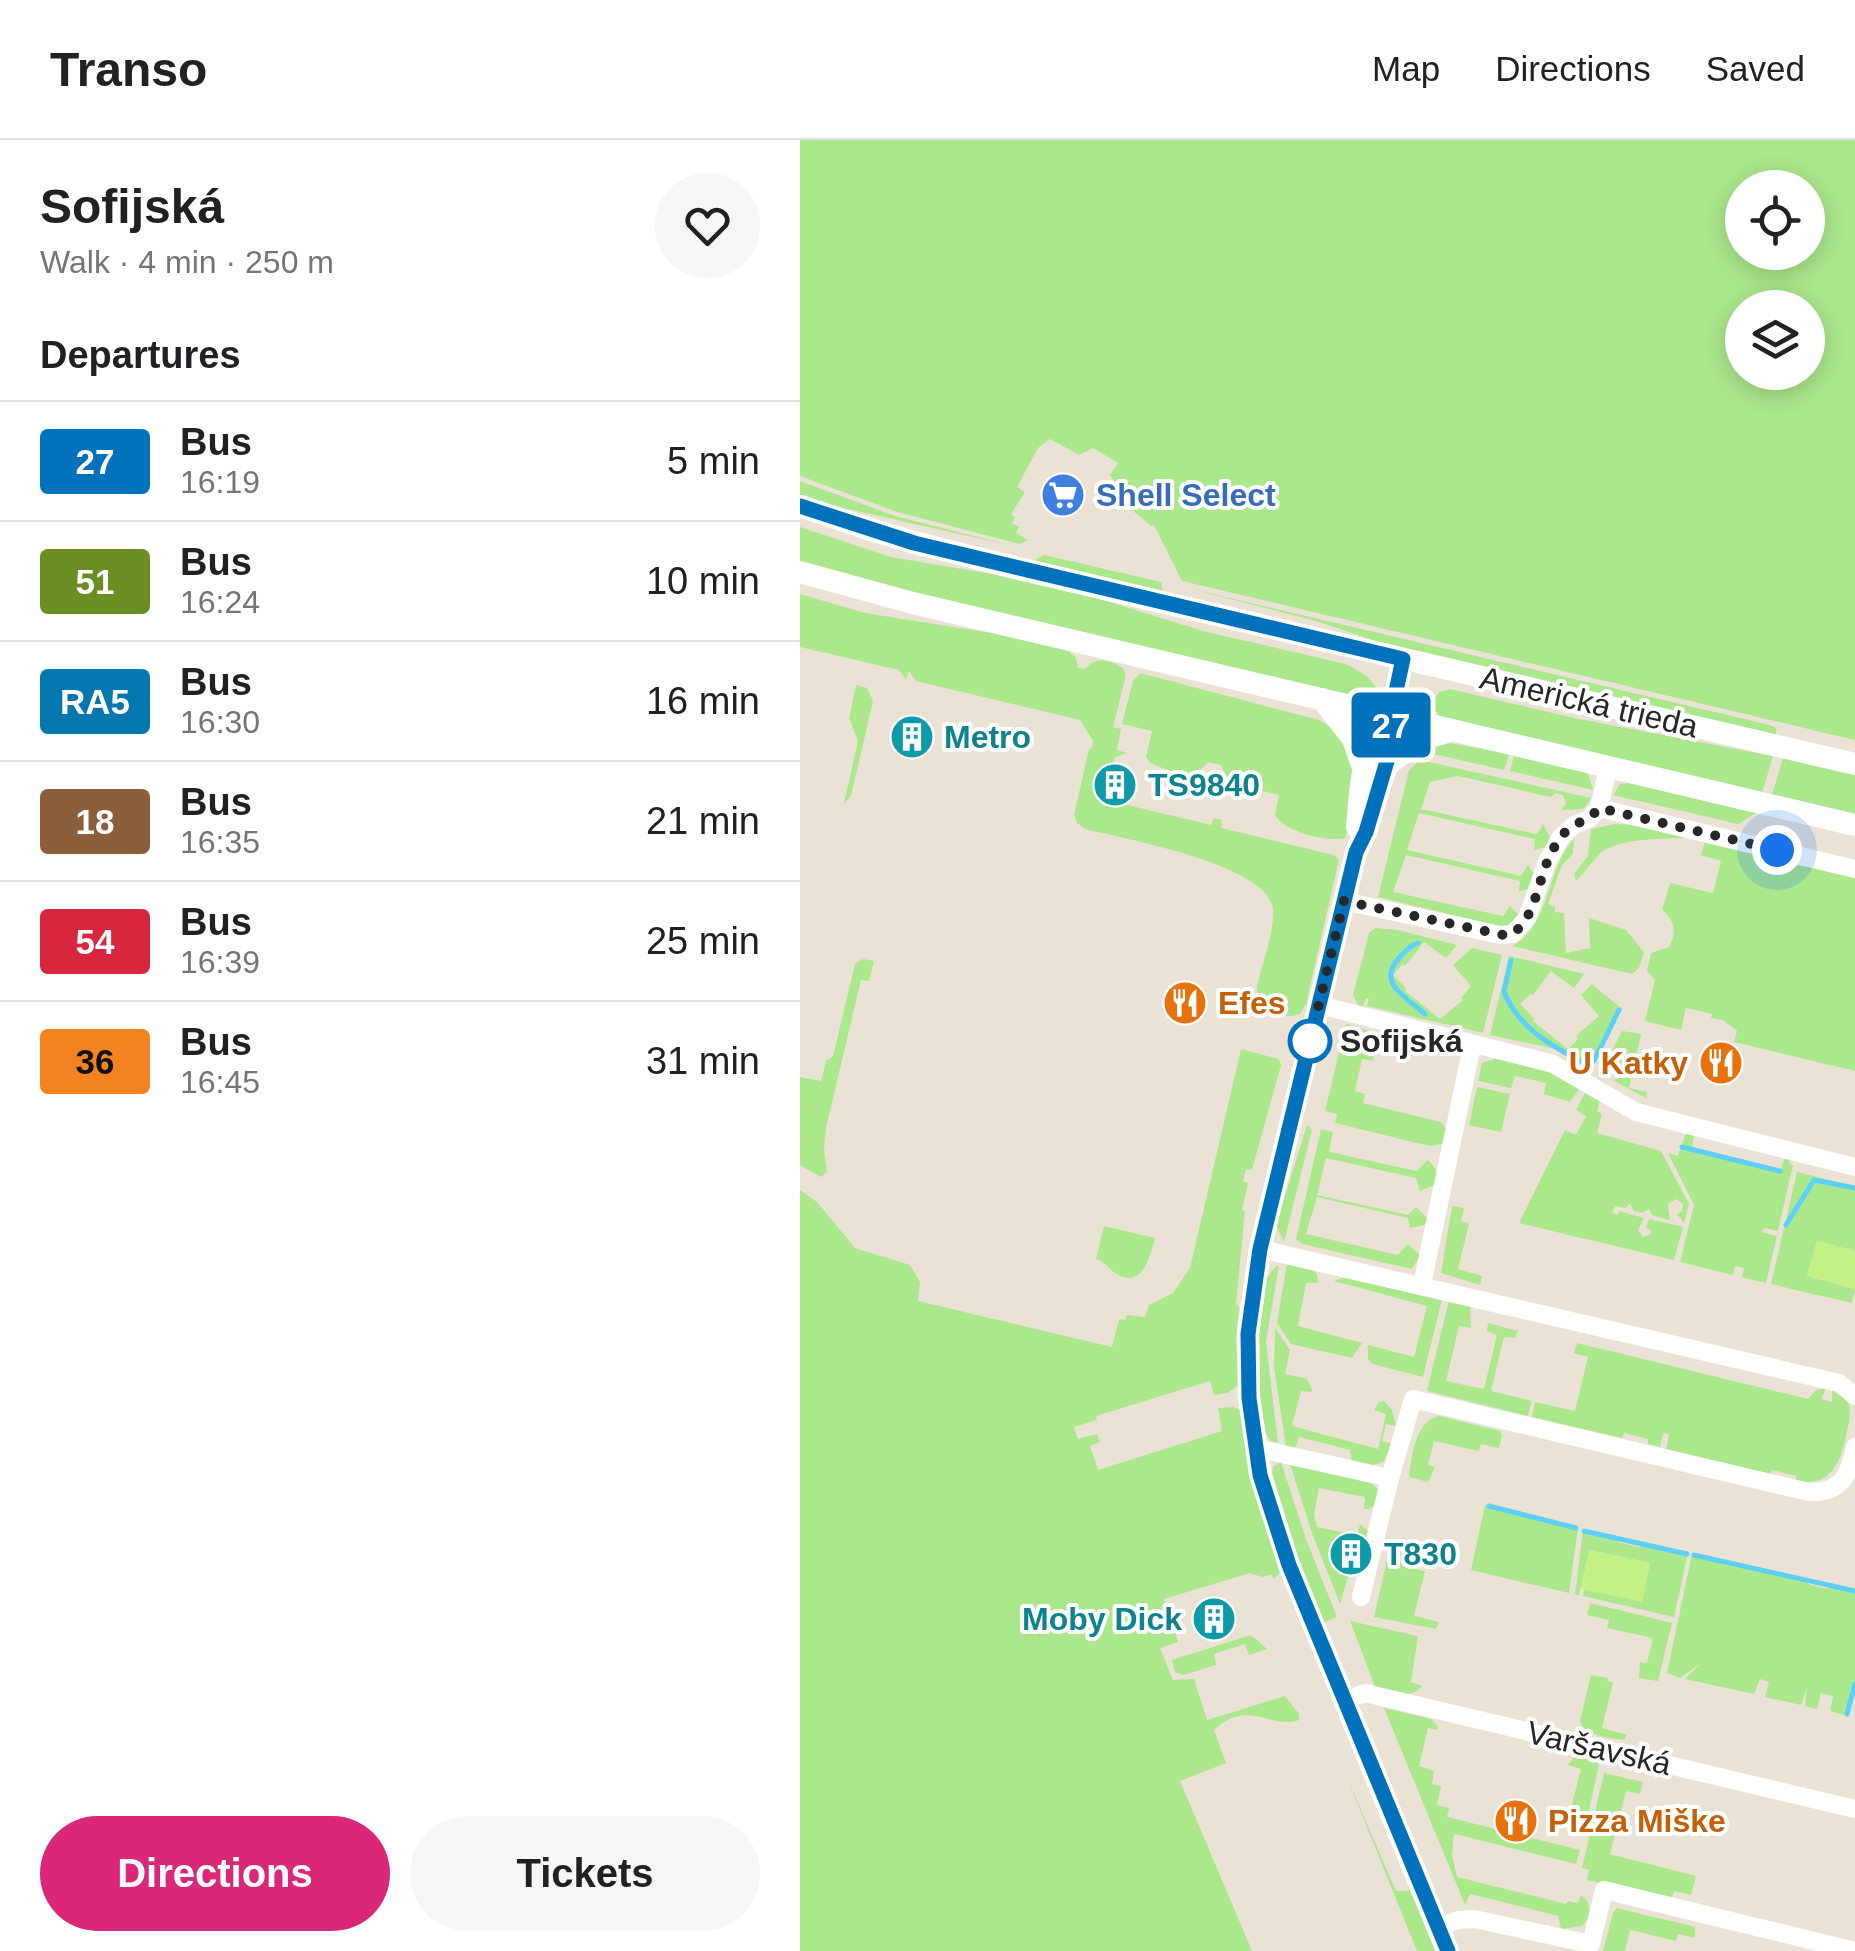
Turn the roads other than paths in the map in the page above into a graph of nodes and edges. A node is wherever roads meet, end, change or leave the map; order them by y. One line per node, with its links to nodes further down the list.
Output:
1 (800, 506): 3 (street, Americká trieda)
2 (800, 572): 4 (street, Americká trieda)
3 (1403, 659): 5 (street); 7 (street, Americká trieda)
4 (1322, 699): 5 (street, Americká trieda); 8 (street)
5 (1391, 714): 6 (street, Americká trieda); 8 (street)
6 (1452, 730): 8 (street); 9 (street, Americká trieda)
7 (1855, 764)
8 (1375, 768): 13 (street)
9 (1608, 768): 10 (street, Americká trieda); 11 (street, Americká trieda)
10 (1599, 808): 12 (street); 13 (street)
11 (1855, 826)
12 (1855, 869)
13 (1344, 901): 14 (street)
14 (1318, 1005): 15 (street); 17 (street)
15 (1472, 1046): 16 (street); 18 (street)
16 (1855, 1168)
17 (1260, 1249): 18 (street); 21 (street)
18 (1422, 1284): 19 (street)
19 (1855, 1396)
20 (1855, 1447): 23 (street)
21 (1255, 1448): 22 (street); 25 (street)
22 (1390, 1478): 23 (street); 24 (street)
23 (1850, 1481)
24 (1361, 1598)
25 (1344, 1701): 26 (street, Varšavská); 27 (street)
26 (1855, 1809)
27 (1438, 1928): 28 (street); 30 (street)
28 (1590, 1948): 29 (street)
29 (1855, 1950)
30 (1448, 1951)

